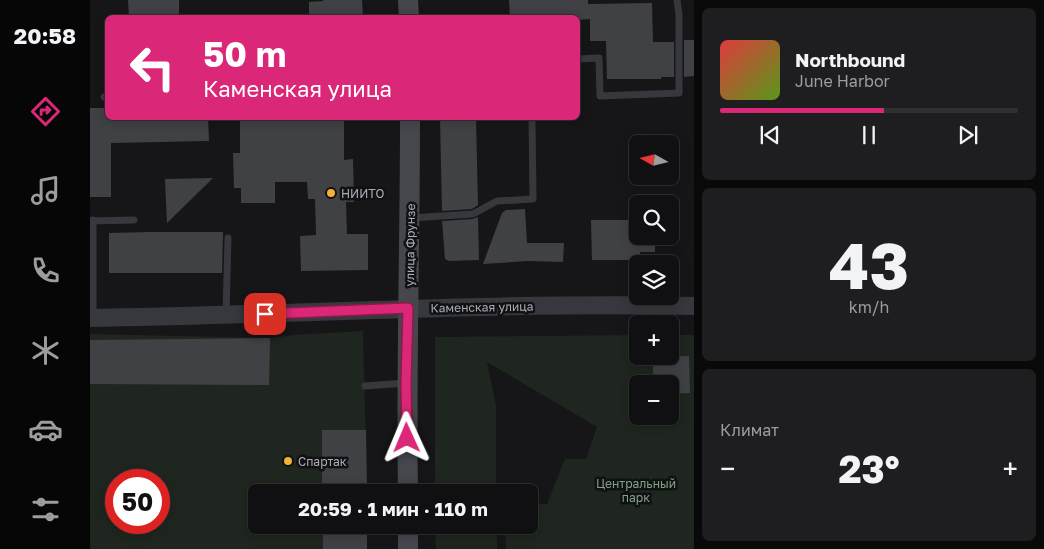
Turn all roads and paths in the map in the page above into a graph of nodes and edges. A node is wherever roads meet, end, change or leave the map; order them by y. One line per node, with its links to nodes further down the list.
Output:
1 (408, 0): 3 (main road)
2 (677, 0): 4 (lane)
3 (409, 15)
4 (580, 59)
5 (410, 120): 7 (main road, улица Фрунзе)
6 (532, 120): 7 (lane)
7 (410, 218): 12 (main road, улица Фрунзе)
8 (134, 220): 9 (lane)
9 (92, 221): 14 (lane)
10 (228, 238): 13 (lane)
11 (694, 306): 12 (street, Каменская улица)
12 (408, 308): 13 (street, Каменская улица); 15 (main road, улица Фрунзе)
13 (226, 316): 14 (street, Каменская улица)
14 (91, 318)
15 (406, 384): 16 (lane); 17 (main road, улица Фрунзе)
16 (364, 386)
17 (408, 484)
18 (408, 534): 19 (main road)
19 (408, 549)

